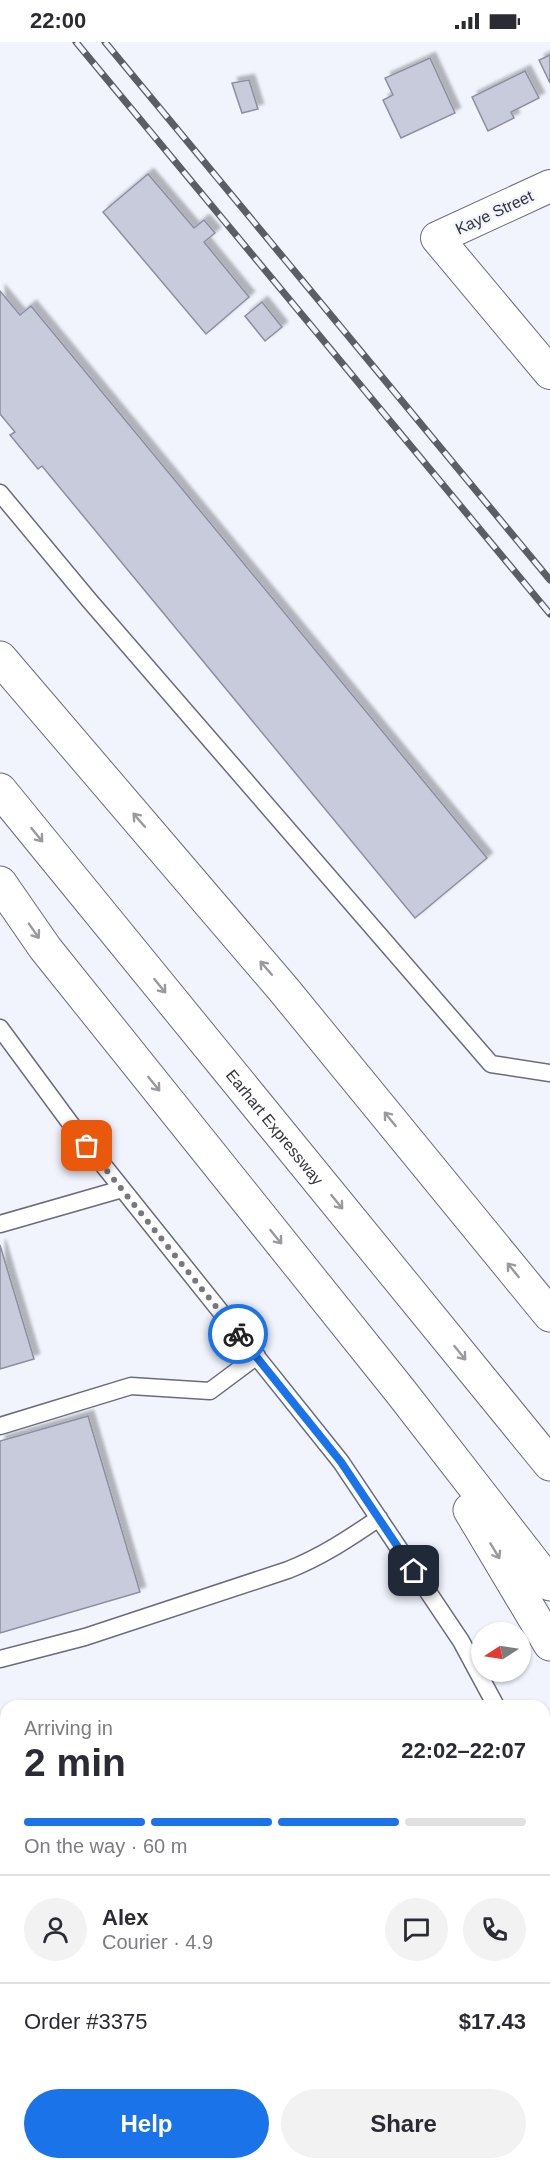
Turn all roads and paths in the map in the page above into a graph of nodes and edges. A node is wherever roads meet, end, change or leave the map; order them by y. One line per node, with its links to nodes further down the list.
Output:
1 (550, 186): 2 (street, Kaye Street)
2 (550, 373)
3 (0, 493): 8 (lane)
4 (0, 658): 11 (highway, one-way to 4)
5 (0, 790): 15 (highway, Earhart Expressway, one-way to 15)
6 (0, 884): 13 (highway, one-way to 13)
7 (0, 1028): 9 (lane)
8 (550, 1073)
9 (122, 1189): 10 (lane); 12 (lane)
10 (0, 1224)
11 (550, 1315)
12 (257, 1356): 14 (lane); 16 (lane)
13 (401, 1392): 17 (highway); 18 (highway, one-way to 18)
14 (0, 1426)
15 (550, 1464)
16 (379, 1518): 19 (lane); 20 (lane)
17 (550, 1584)
18 (550, 1644)
19 (0, 1659)
20 (493, 1700)

